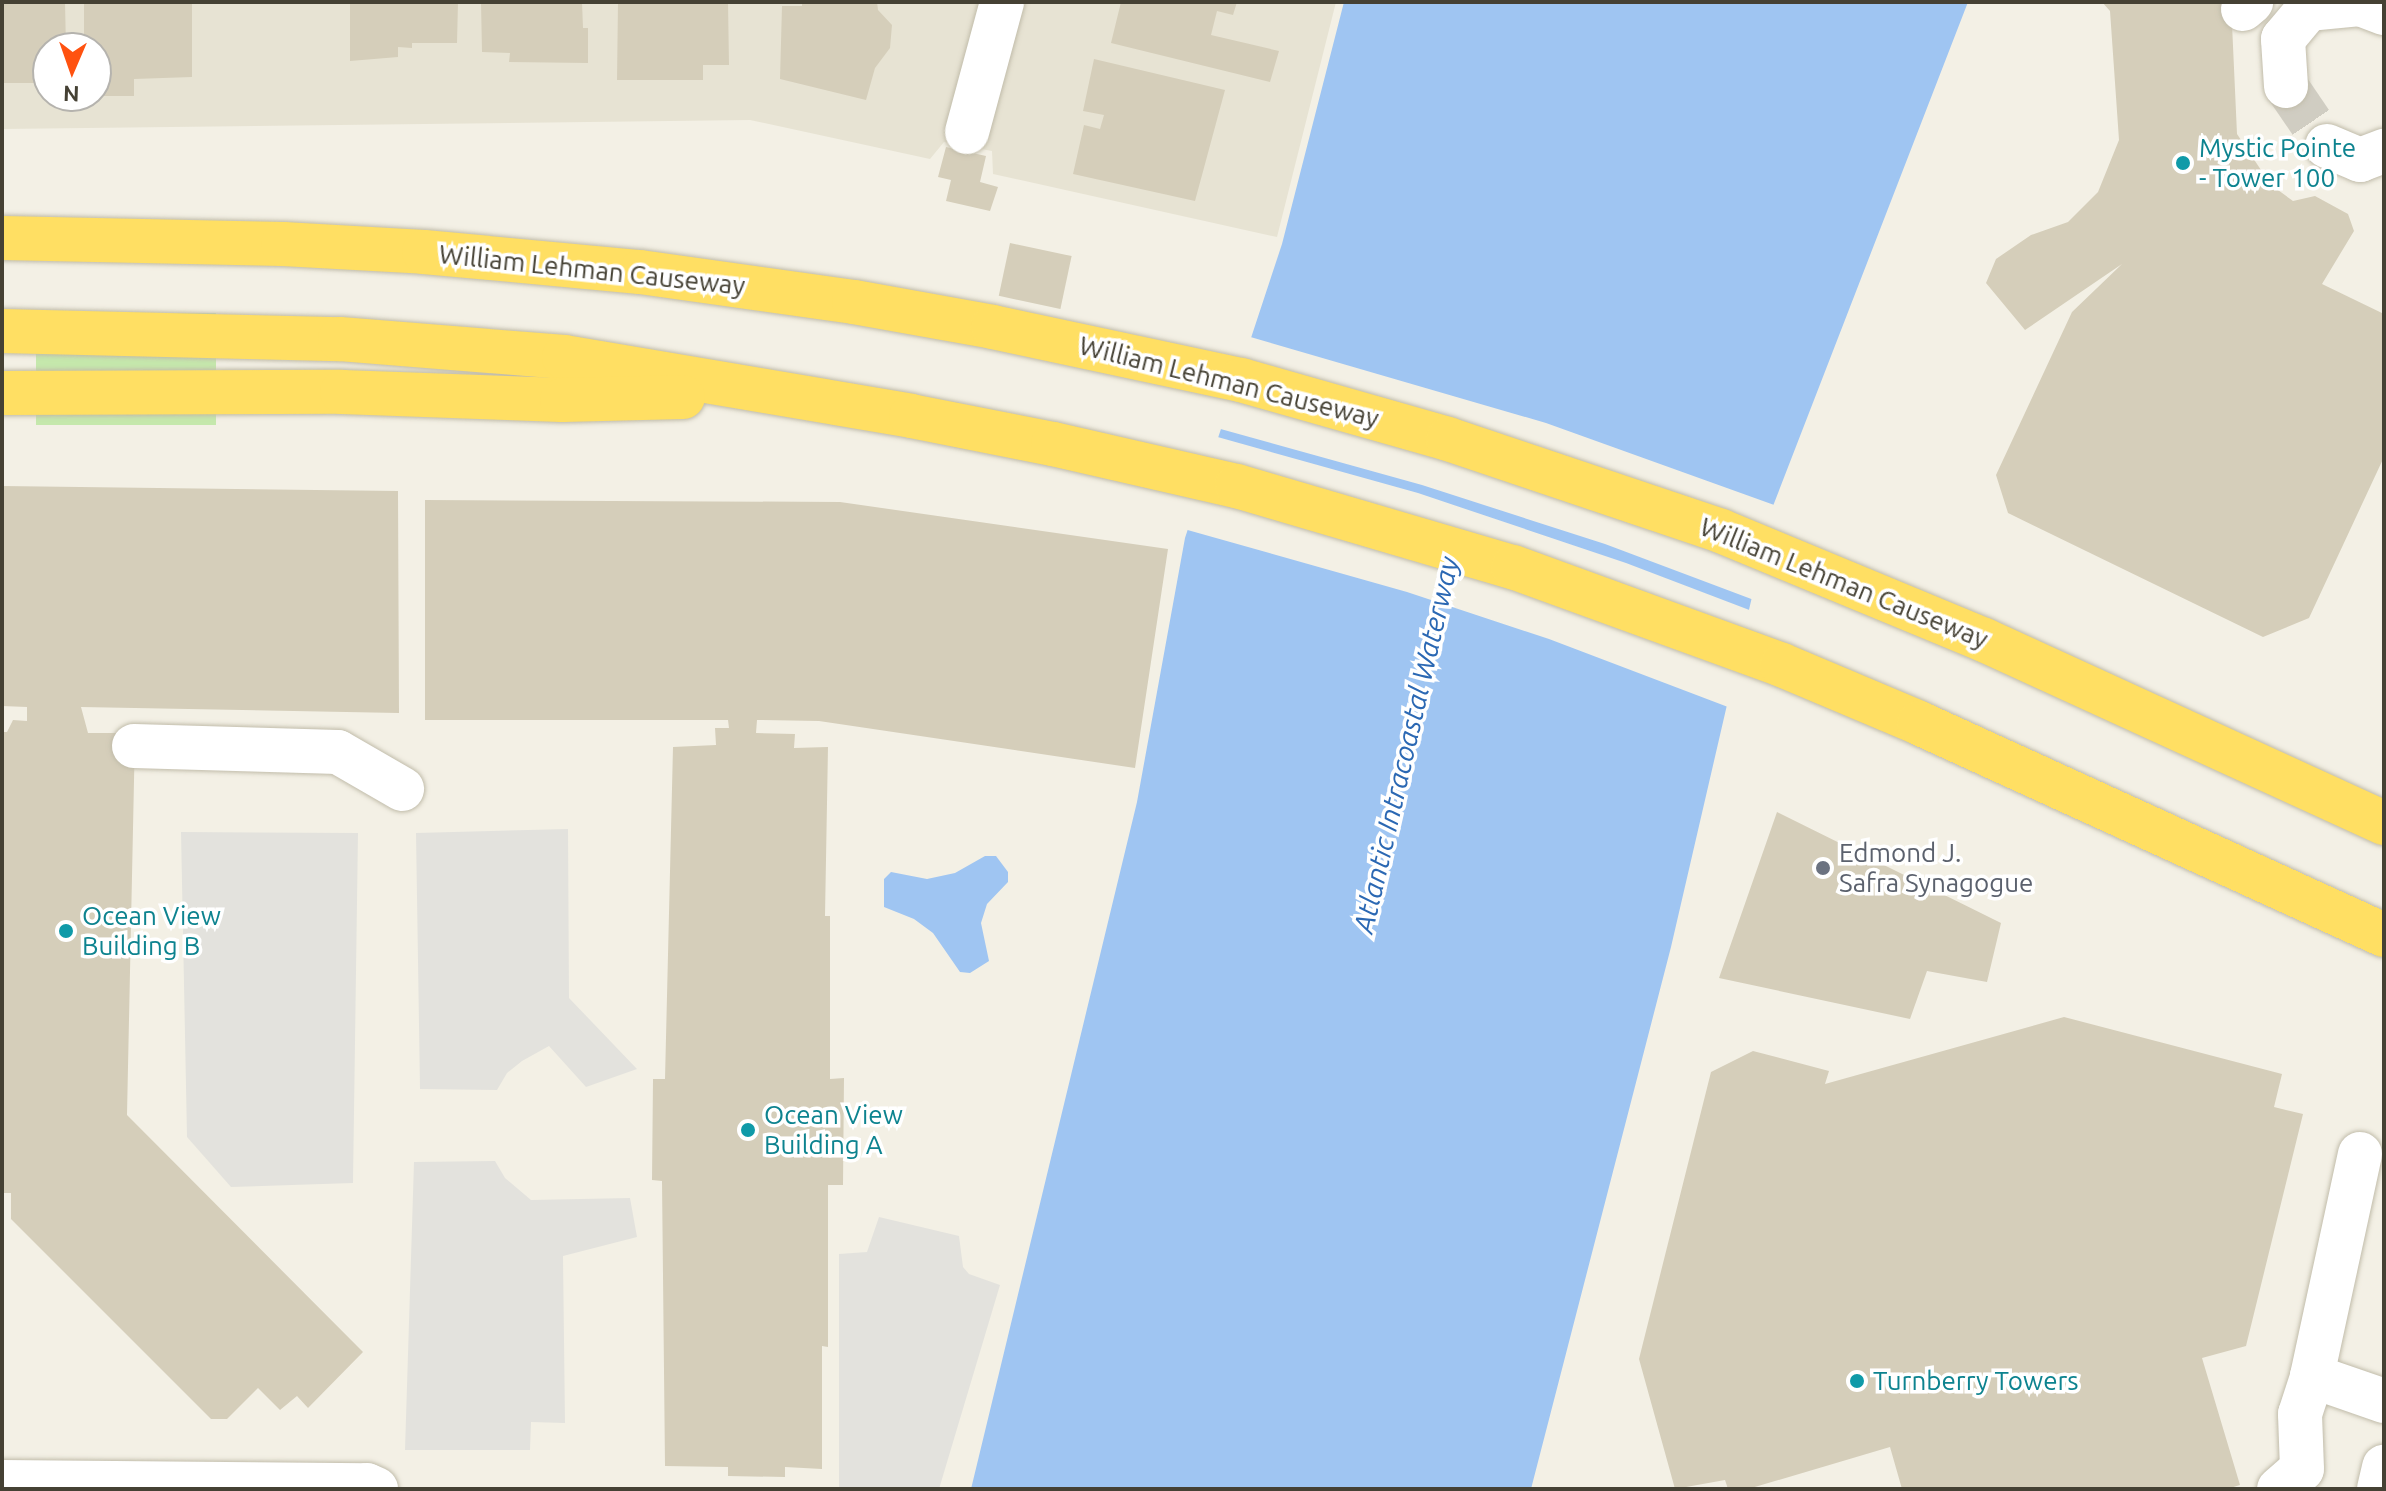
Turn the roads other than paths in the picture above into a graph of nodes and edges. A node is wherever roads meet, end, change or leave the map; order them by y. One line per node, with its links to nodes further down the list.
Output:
1 (1002, 2): 4 (street)
2 (2368, 6): 3 (street)
3 (2286, 86)
4 (967, 132)
5 (2327, 146): 6 (street)
6 (2384, 151)
7 (2, 238): 13 (highway, William Lehman Causeway)
8 (2, 331): 10 (highway)
9 (2, 393): 10 (highway)
10 (780, 395): 14 (highway)
11 (134, 746): 12 (street)
12 (402, 789)
13 (2384, 823)
14 (2384, 935)
15 (2360, 1154): 16 (street)
16 (2312, 1376): 17 (street); 21 (street)
17 (2384, 1401)
18 (2384, 1467): 22 (street)
19 (2, 1482): 20 (street)
20 (376, 1489)
21 (2279, 1489)
22 (2379, 1489)

